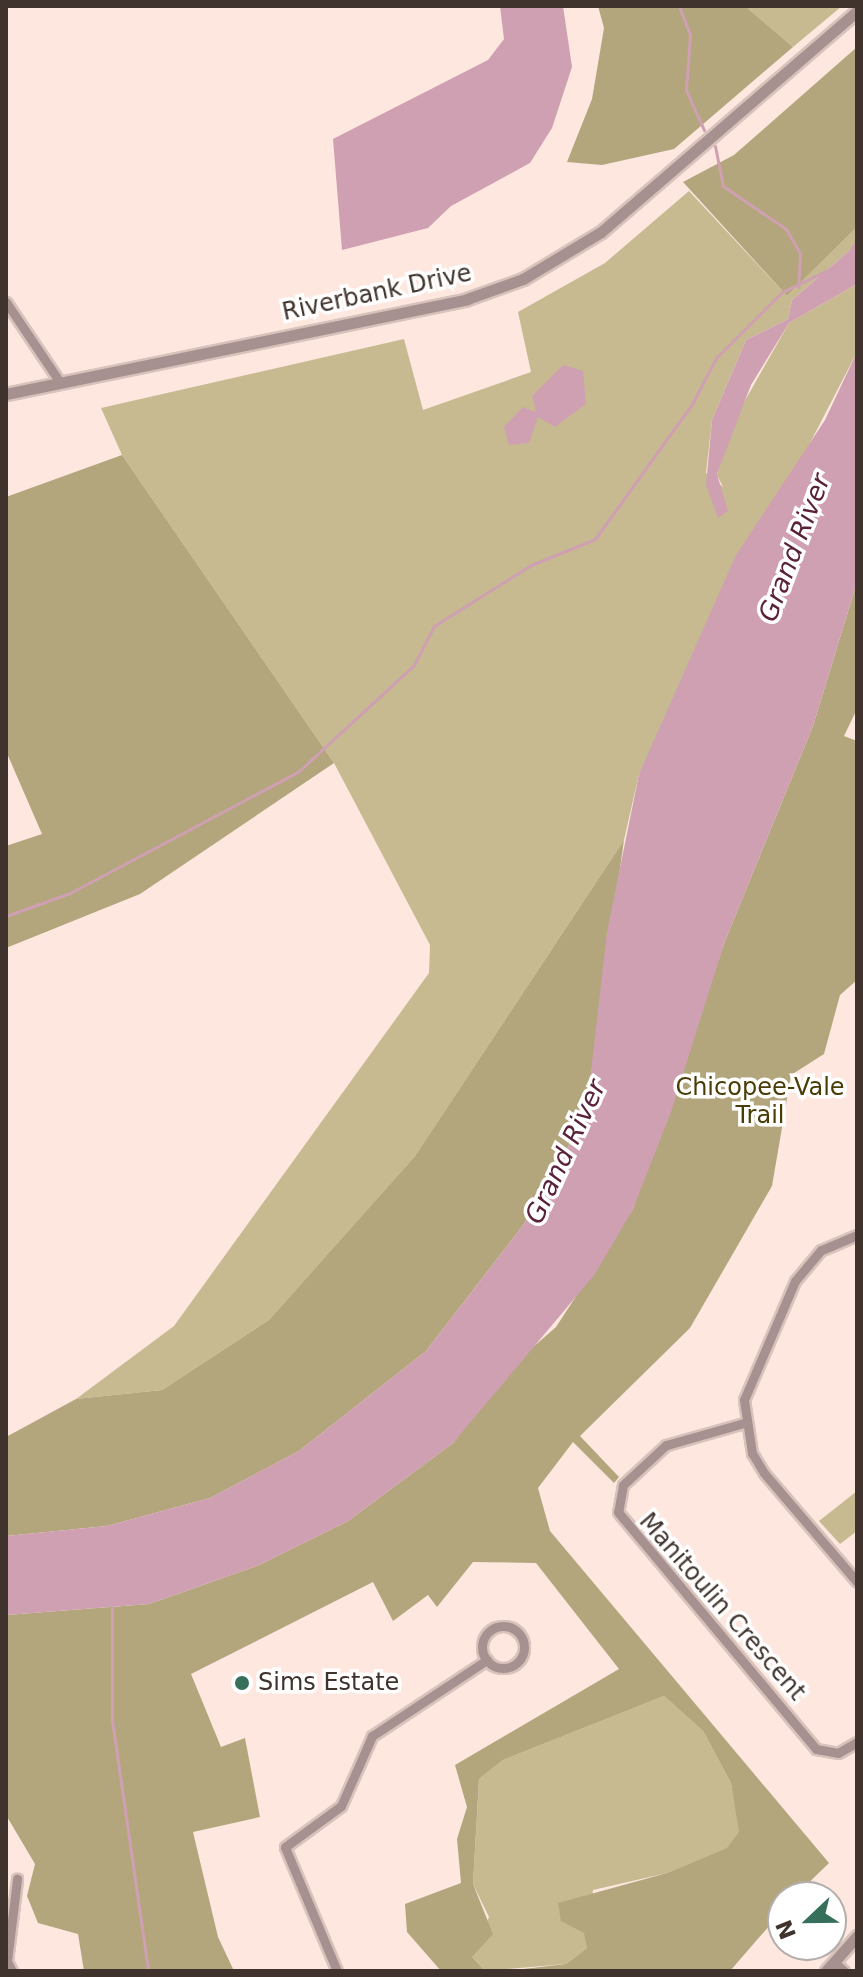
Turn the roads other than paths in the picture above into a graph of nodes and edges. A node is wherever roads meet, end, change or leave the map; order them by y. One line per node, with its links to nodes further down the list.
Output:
1 (857, 11): 3 (street, Riverbank Drive)
2 (6, 302): 3 (street)
3 (59, 381): 4 (street, Riverbank Drive)
4 (6, 394)
5 (857, 1235): 6 (street)
6 (744, 1423): 7 (street); 9 (street, Manitoulin Crescent)
7 (857, 1582)
8 (487, 1660): 8 (street); 15 (street)
9 (857, 1742)
10 (6, 1890): 12 (street)
11 (857, 1936): 13 (street)
12 (6, 1960): 14 (street)
13 (830, 1966): 16 (street)
14 (12, 1971)
15 (337, 1971)
16 (844, 1971)

